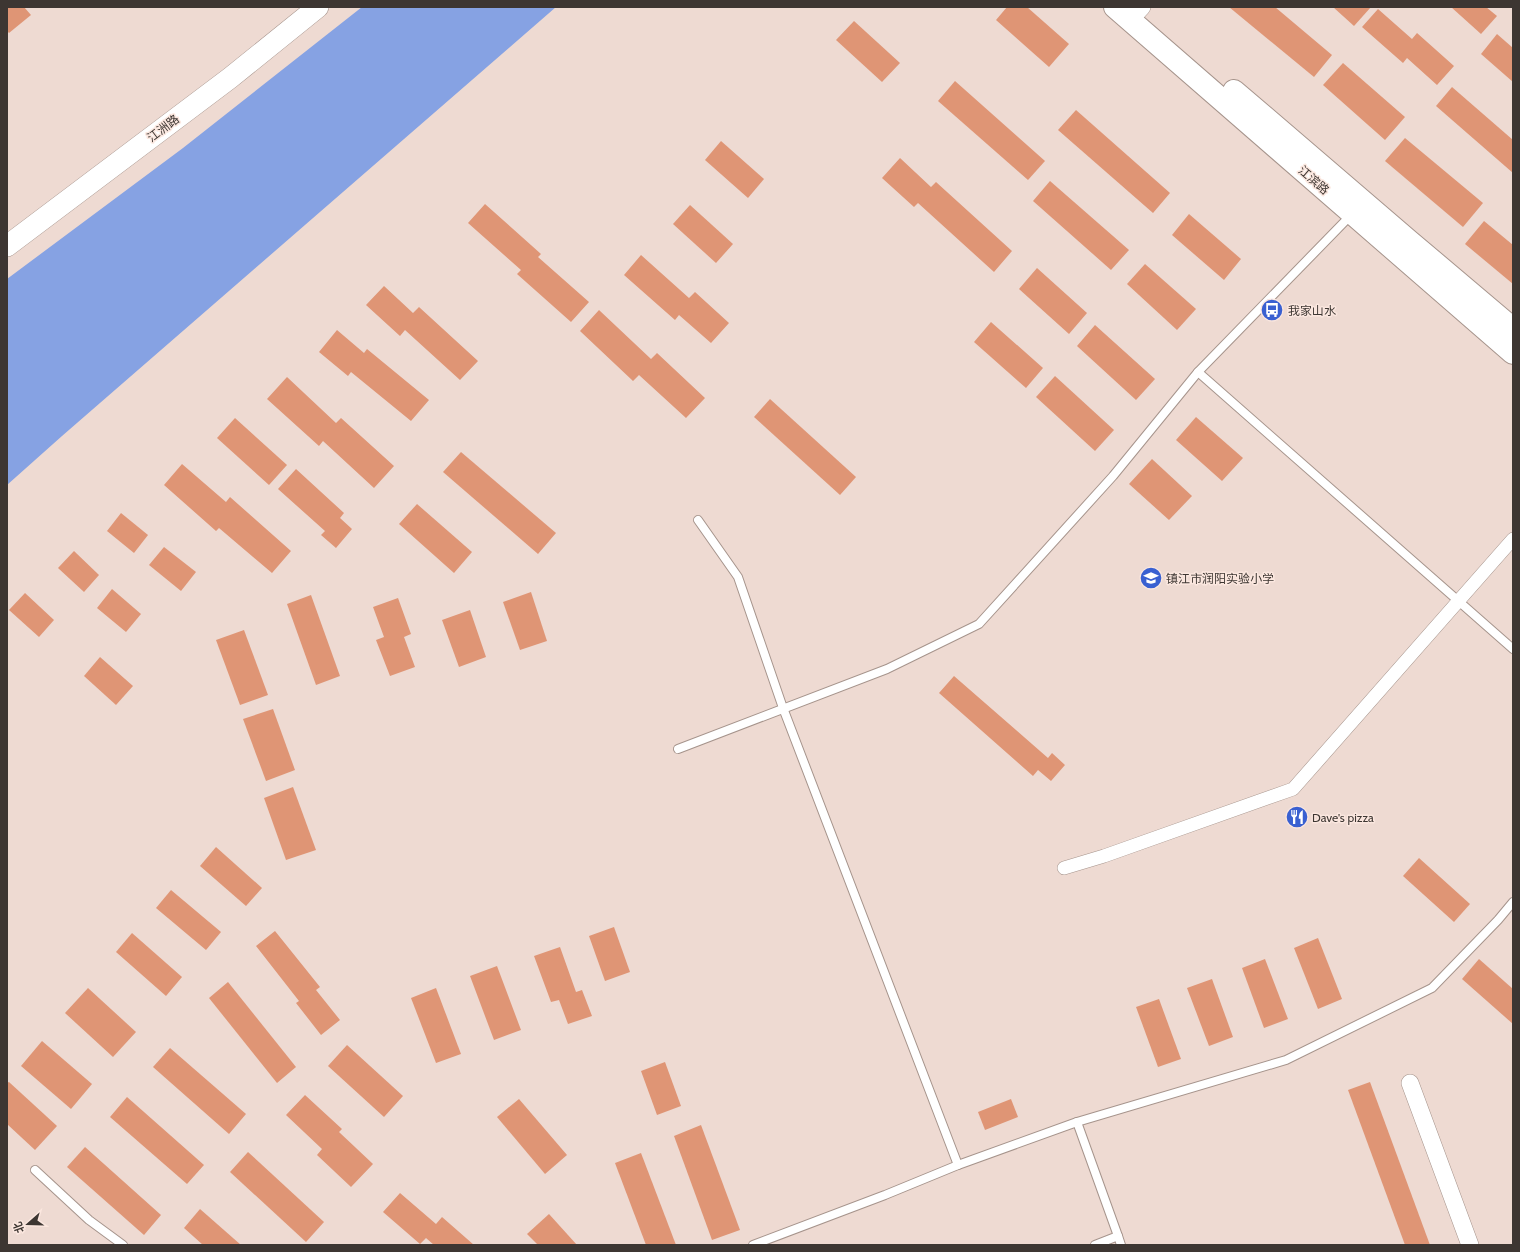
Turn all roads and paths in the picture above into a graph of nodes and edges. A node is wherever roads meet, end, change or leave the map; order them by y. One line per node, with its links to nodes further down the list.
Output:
1 (318, 7): 4 (street, 江洲路)
2 (1133, 10): 3 (main road, 江滨路); 5 (main road, 江滨路)
3 (1352, 214): 6 (main road, 江滨路); 7 (lane)
4 (7, 246)
5 (1513, 329)
6 (1513, 353)
7 (1198, 372): 10 (lane); 12 (lane)
8 (698, 520): 12 (lane)
9 (1513, 539): 10 (street)
10 (1458, 601): 11 (lane); 14 (street)
11 (1513, 649)
12 (783, 708): 13 (lane); 18 (lane)
13 (678, 749)
14 (1064, 868)
15 (1513, 902): 17 (lane)
16 (1410, 1083): 25 (street)
17 (1077, 1122): 18 (lane); 20 (lane)
18 (958, 1165): 22 (lane)
19 (35, 1170): 21 (lane)
20 (1118, 1236): 23 (lane); 24 (lane)
21 (123, 1245)
22 (753, 1245)
23 (1095, 1245)
24 (1121, 1245)
25 (1470, 1245)

